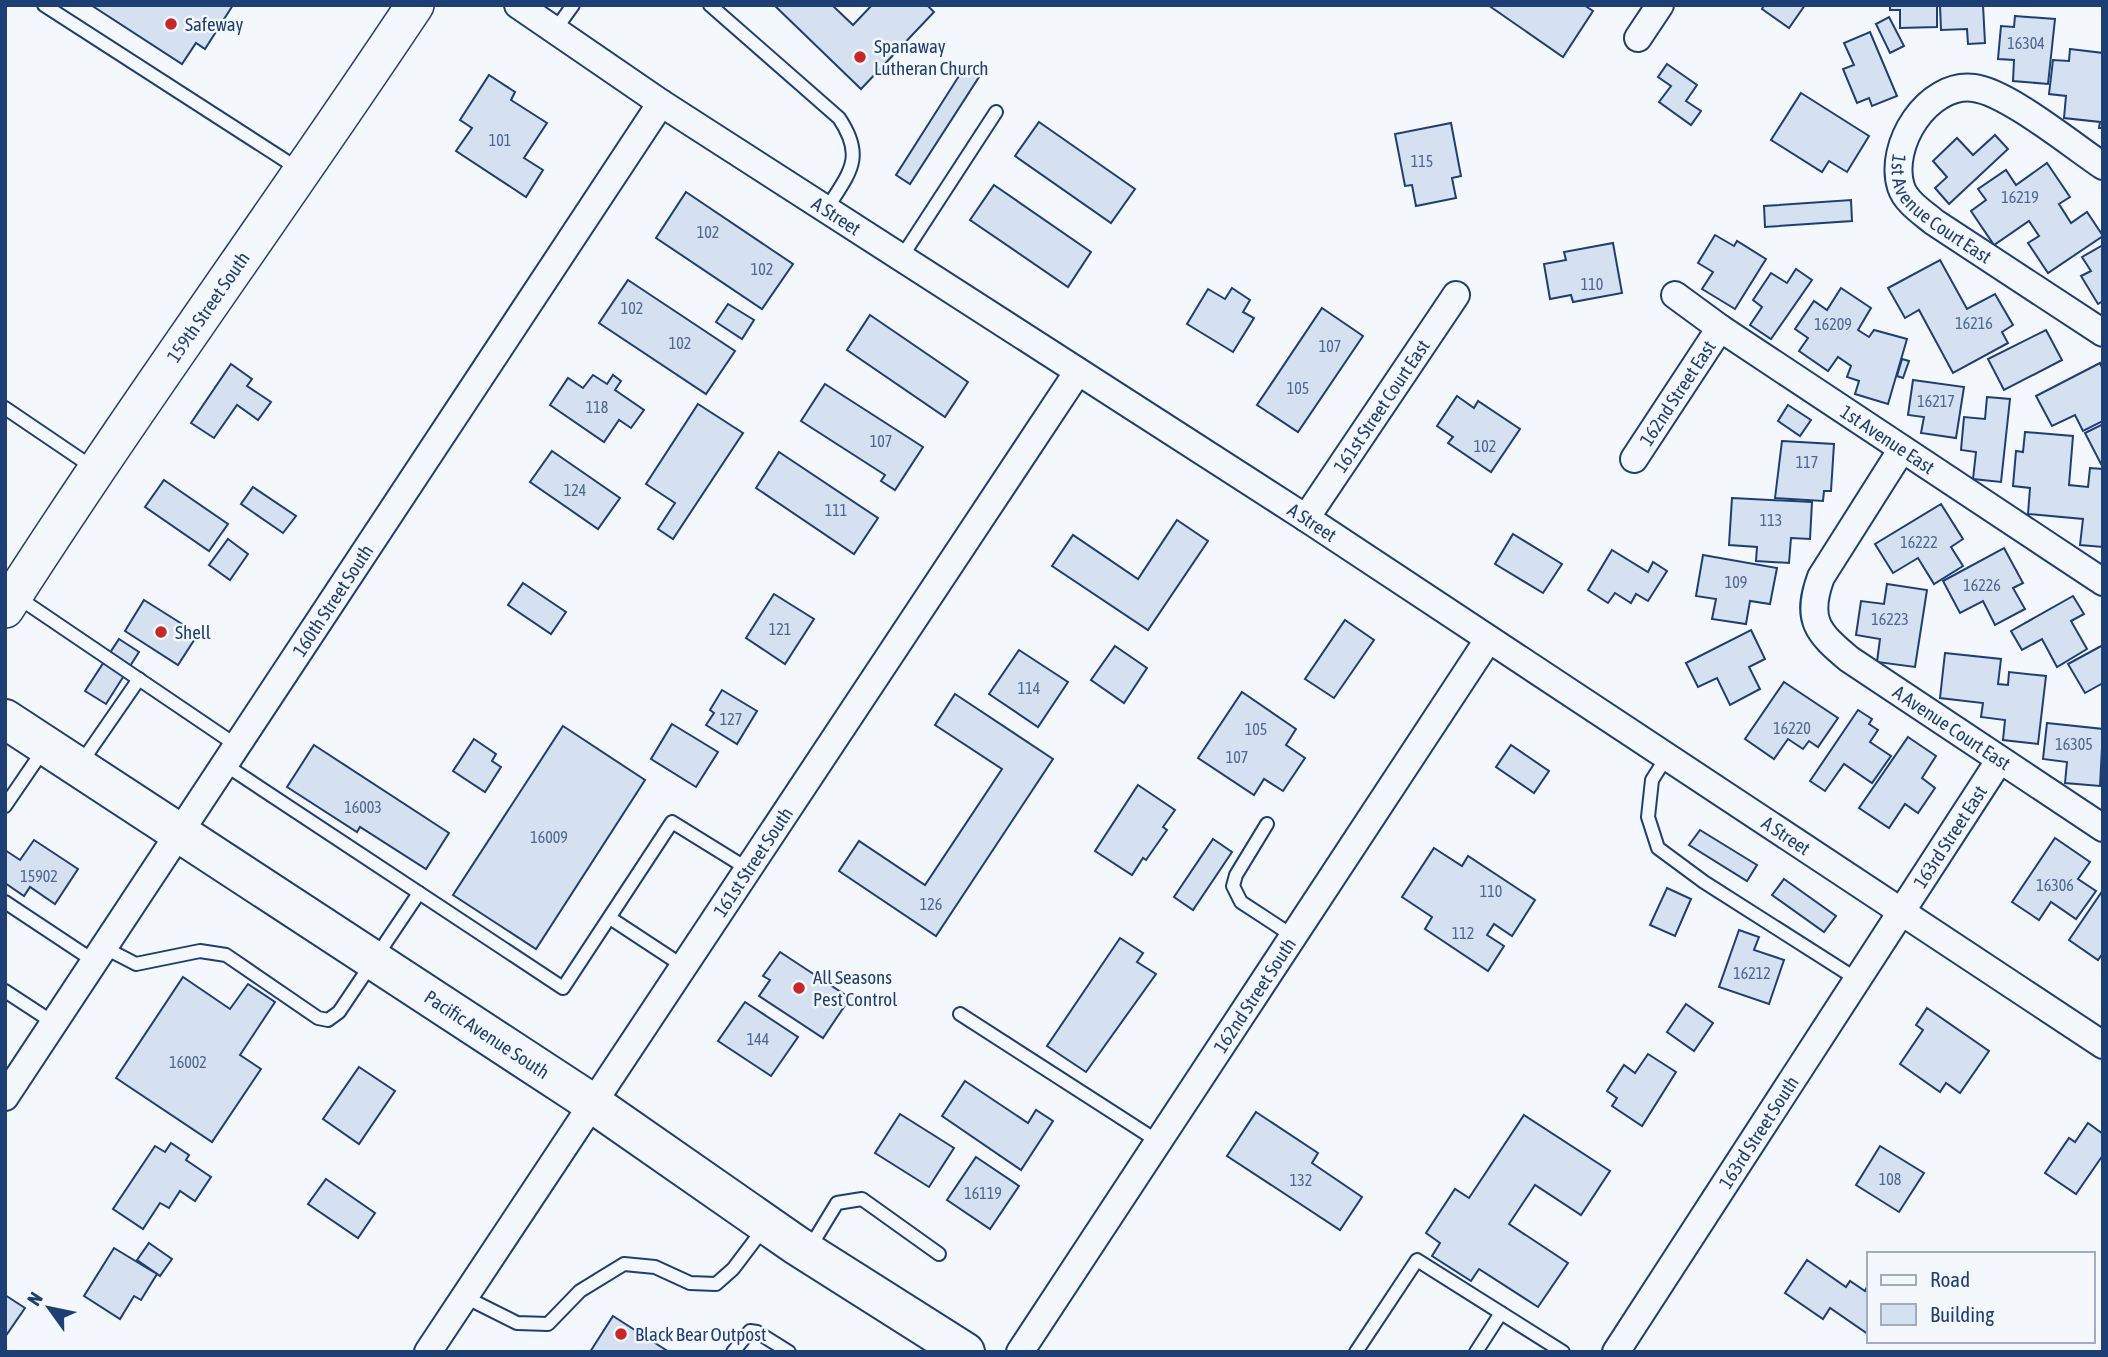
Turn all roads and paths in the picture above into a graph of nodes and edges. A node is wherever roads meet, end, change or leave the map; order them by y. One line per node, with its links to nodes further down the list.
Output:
1 (44, 5): 12 (lane)
2 (415, 5): 12 (street, 159th Street South)
3 (518, 5): 7 (street, A Street)
4 (573, 5): 7 (lane)
5 (710, 5): 13 (lane)
6 (1660, 5): 8 (street)
7 (555, 30): 9 (street, A Street)
8 (1638, 38)
9 (661, 103): 13 (street, A Street); 31 (street, 160th Street South)
10 (996, 112): 14 (lane)
11 (2103, 166): 18 (street, 1st Avenue Court East)
12 (304, 173): 23 (street, 159th Street South)
13 (826, 210): 14 (street, A Street)
14 (901, 259): 19 (street, A Street)
15 (1456, 295): 24 (street, 161st Street Court East)
16 (1675, 295): 17 (street, 1st Avenue East)
17 (1720, 328): 21 (street, 1st Avenue East); 22 (street, 162nd Street East)
18 (2103, 333)
19 (1077, 373): 24 (street, A Street); 39 (street, 161st Street South)
20 (5, 408): 23 (lane)
21 (1902, 449): 25 (street, 1st Avenue East); 33 (street, A Avenue Court East)
22 (1633, 460)
23 (95, 469): 26 (street, 159th Street South)
24 (1306, 518): 27 (street, A Street)
25 (2103, 582)
26 (10, 602): 28 (lane)
27 (1488, 640): 32 (street, A Street); 44 (street, 162nd Street South)
28 (139, 679): 31 (lane); 34 (lane)
29 (5, 719): 30 (main road, Pacific Avenue South)
30 (47, 745): 34 (main road, Pacific Avenue South); 35 (lane)
31 (230, 755): 38 (street, 160th Street South); 40 (lane)
32 (1666, 758): 42 (street, A Street); 48 (lane)
33 (1999, 761): 37 (street, A Avenue Court East); 42 (street, 163rd Street East)
34 (79, 766): 38 (main road, Pacific Avenue South)
35 (5, 806)
36 (1267, 824): 44 (lane)
37 (2103, 828)
38 (180, 830): 45 (street, 160th Street South); 46 (main road, Pacific Avenue South)
39 (748, 869): 43 (lane); 47 (street, 161st Street South)
40 (419, 893): 43 (lane); 46 (lane)
41 (5, 902): 45 (lane)
42 (1902, 914): 48 (street, 163rd Street South); 52 (street, A Street)
43 (610, 918): 47 (lane)
44 (1293, 936): 55 (street, 162nd Street South)
45 (99, 954): 46 (lane); 51 (street, 160th Street South)
46 (373, 961): 54 (main road, Pacific Avenue South)
47 (683, 966): 54 (street, 161st Street South)
48 (1858, 980): 69 (street, 163rd Street South)
49 (5, 991): 51 (lane)
50 (960, 1014): 55 (lane)
51 (54, 1023): 53 (street, 160th Street South)
52 (2103, 1045)
53 (5, 1097)
54 (592, 1103): 56 (main road, Pacific Avenue South); 59 (street, 161st Street South)
55 (1159, 1142): 65 (street, 162nd Street South)
56 (767, 1225): 57 (main road, Pacific Avenue South); 59 (lane)
57 (807, 1252): 58 (lane); 64 (main road, Pacific Avenue South)
58 (939, 1254)
59 (465, 1297): 61 (street, 161st Street South)
60 (1501, 1313): 66 (lane); 67 (lane); 68 (lane)
61 (428, 1352)
62 (733, 1352): 63 (lane)
63 (789, 1352)
64 (965, 1352)
65 (1020, 1352)
66 (1356, 1352)
67 (1476, 1352)
68 (1563, 1352)
69 (1616, 1352)

